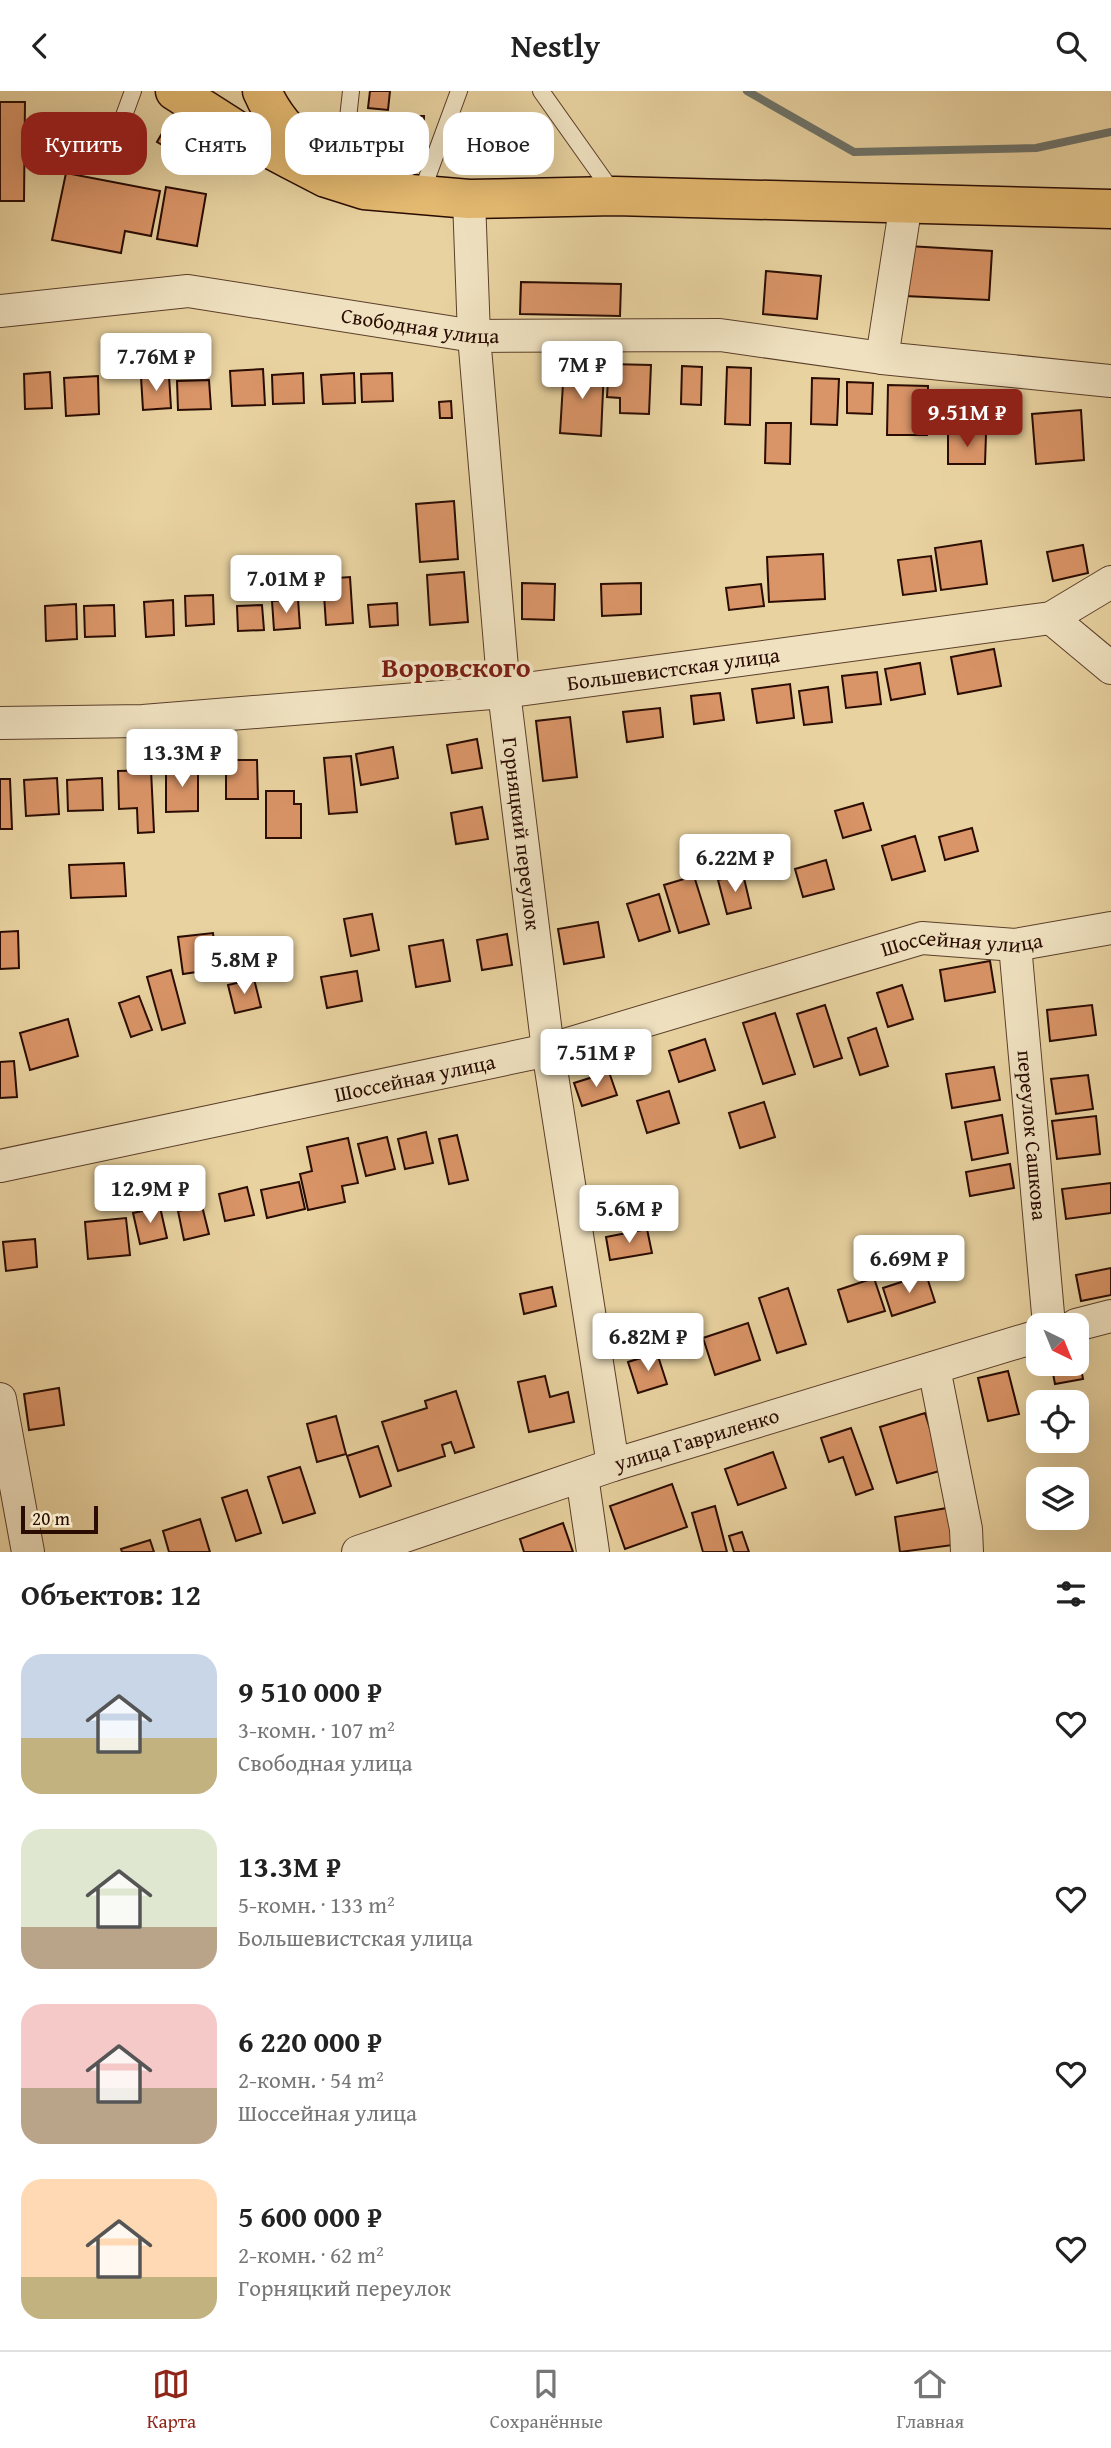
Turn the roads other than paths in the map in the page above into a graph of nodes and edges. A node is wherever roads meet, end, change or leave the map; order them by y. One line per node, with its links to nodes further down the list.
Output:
1 (133, 91): 7 (lane)
2 (175, 91): 11 (main road)
3 (262, 91): 9 (main road)
4 (351, 91): 8 (lane)
5 (459, 91): 12 (lane)
6 (541, 91): 13 (lane)
7 (125, 112)
8 (349, 112)
9 (285, 127)
10 (338, 175): 11 (main road)
11 (364, 190): 12 (main road)
12 (420, 195): 14 (main road)
13 (615, 196): 14 (main road); 15 (main road)
14 (469, 199): 18 (street, Горняцкий переулок)
15 (905, 203): 16 (main road); 19 (street)
16 (1111, 209)
17 (0, 311): 18 (street, Свободная улица)
18 (474, 336): 19 (street, Свободная улица); 24 (street, Горняцкий переулок)
19 (882, 358): 20 (street, Свободная улица)
20 (1111, 381)
21 (1111, 582): 22 (street)
22 (1051, 618): 23 (street); 24 (street, Большевистская улица)
23 (1111, 668)
24 (504, 692): 25 (street, Большевистская улица); 28 (street, Горняцкий переулок)
25 (0, 723)
26 (1111, 928): 27 (street, Шоссейная улица)
27 (1015, 945): 28 (street, Шоссейная улица); 30 (street, переулок Сашкова)
28 (548, 1050): 29 (street, Шоссейная улица); 36 (street, Горняцкий переулок)
29 (0, 1166)
30 (1048, 1313)
31 (1111, 1316): 32 (street)
32 (1089, 1322)
33 (1026, 1340): 34 (street, улица Гавриленко)
34 (934, 1368): 36 (street, улица Гавриленко); 41 (street)
35 (0, 1399): 38 (street)
36 (613, 1465): 37 (street, улица Гавриленко)
37 (583, 1476): 39 (street, улица Гавриленко); 40 (street)
38 (28, 1552)
39 (359, 1552)
40 (593, 1552)
41 (967, 1552)

